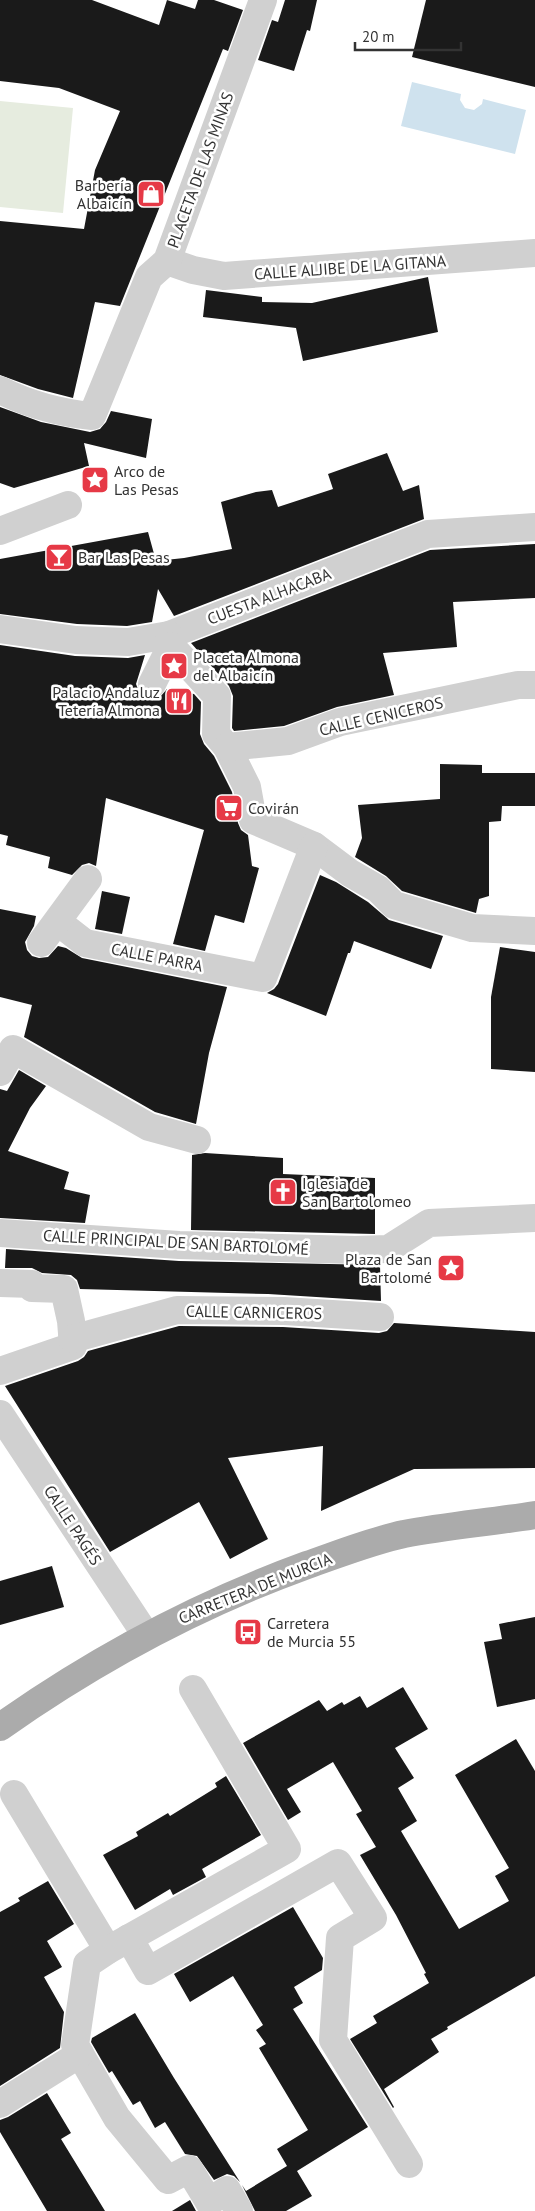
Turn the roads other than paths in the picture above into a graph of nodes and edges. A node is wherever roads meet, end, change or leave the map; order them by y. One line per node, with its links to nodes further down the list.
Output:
1 (264, 0): 3 (street, PLACETA DE LAS MINAS)
2 (535, 253): 3 (street, CALLE ALJIBE DE LA GITANA)
3 (167, 260): 4 (street, PLACETA DE LAS MINAS)
4 (0, 390)
5 (68, 505): 7 (street)
6 (535, 527): 9 (street, CUESTA ALHACABA)
7 (0, 531)
8 (0, 629): 9 (street, CUESTA ALHACABA)
9 (170, 640): 10 (street); 12 (street)
10 (152, 684)
11 (535, 684): 12 (street, CALLE CENICEROS)
12 (227, 747): 13 (street)
13 (314, 846): 15 (street, CALLE PARRA); 16 (street)
14 (88, 879): 15 (street)
15 (58, 922): 17 (street)
16 (535, 930)
17 (41, 943)
18 (0, 1072): 19 (street)
19 (197, 1140)
20 (535, 1218): 21 (street, CALLE PRINCIPAL DE SAN BARTOLOMÉ)
21 (0, 1233)
22 (0, 1283): 24 (street)
23 (380, 1317): 24 (street, CALLE CARNICEROS)
24 (72, 1339): 25 (street)
25 (0, 1371)
26 (0, 1414): 28 (street, CALLE PAGÉS)
27 (535, 1515): 28 (main road, CARRETERA DE MURCIA)
28 (146, 1635): 30 (main road, CARRETERA DE MURCIA)
29 (193, 1689): 32 (street)
30 (0, 1727)
31 (14, 1794): 32 (street)
32 (118, 1944): 33 (street); 35 (street)
33 (80, 2054): 34 (street); 36 (street)
34 (0, 2104)
35 (409, 2164)
36 (239, 2211)

